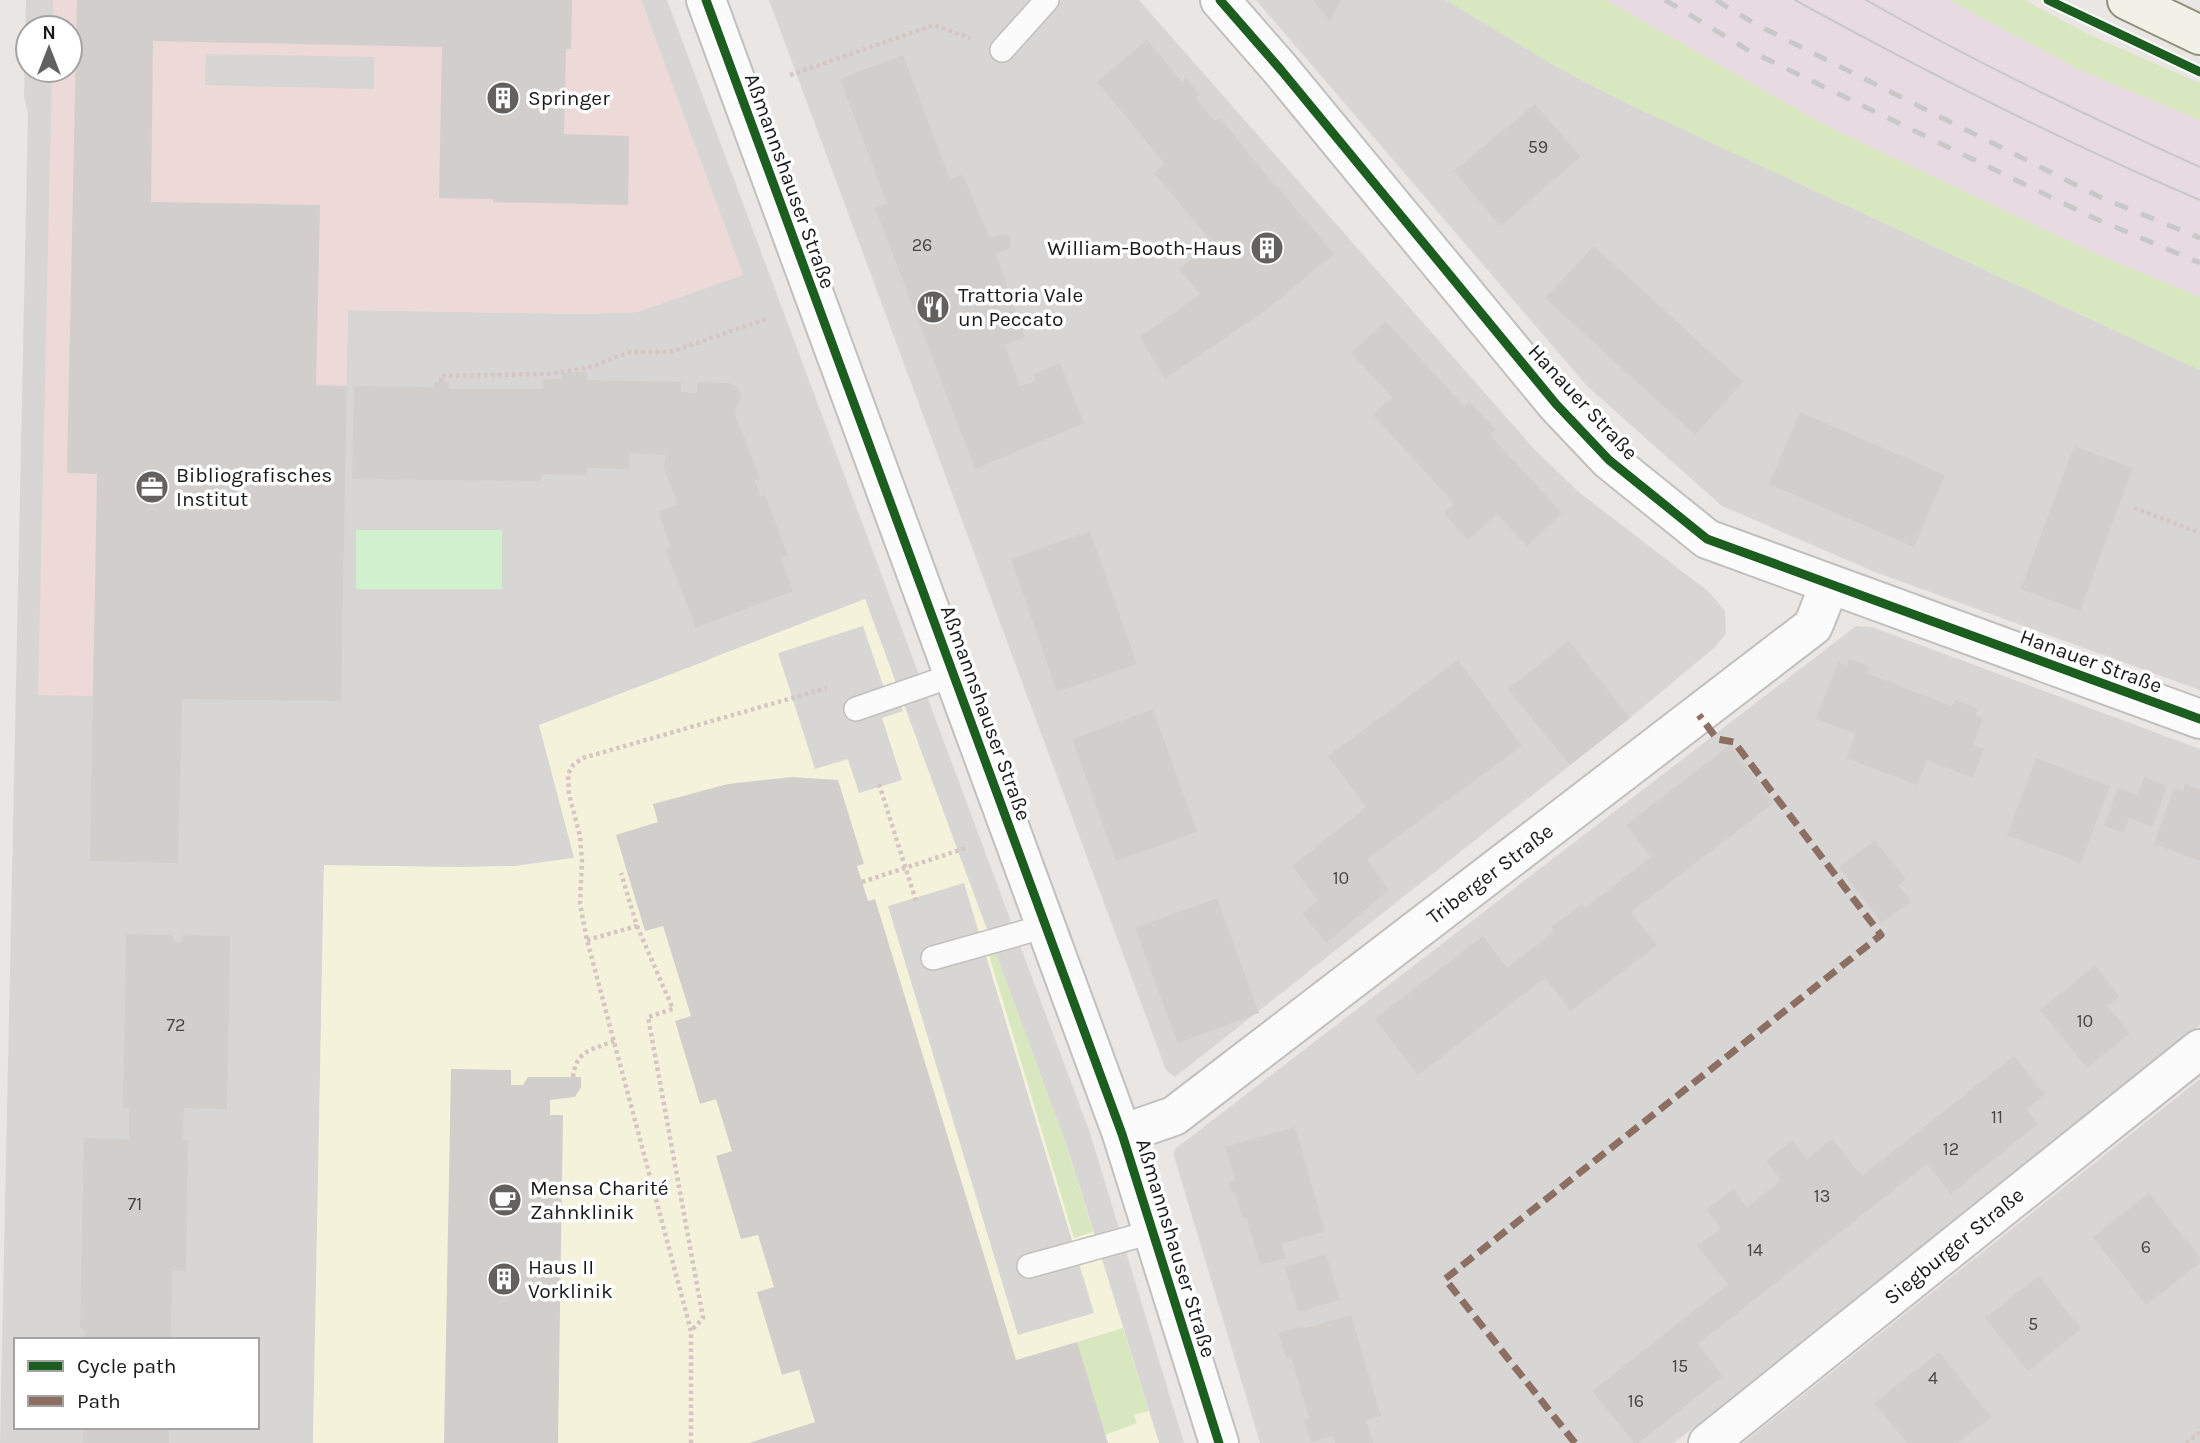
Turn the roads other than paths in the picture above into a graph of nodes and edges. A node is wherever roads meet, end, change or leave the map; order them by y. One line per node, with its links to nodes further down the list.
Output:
1 (706, 0): 8 (street, Aßmannshauser Straße)
2 (1047, 0): 6 (lane)
3 (1220, 0): 7 (street, Hanauer Straße)
4 (2127, 0): 5 (main road)
5 (2200, 34)
6 (1002, 50)
7 (1830, 584): 10 (street, Hanauer Straße); 14 (street, Triberger Straße)
8 (954, 675): 9 (lane); 11 (street, Aßmannshauser Straße)
9 (856, 709)
10 (2200, 719)
11 (1046, 926): 12 (lane); 14 (street, Aßmannshauser Straße)
12 (933, 958)
13 (2200, 1049): 18 (street, Siegburger Straße)
14 (1122, 1134): 15 (street, Aßmannshauser Straße)
15 (1152, 1231): 16 (lane); 17 (street, Aßmannshauser Straße)
16 (1029, 1266)
17 (1219, 1443)
18 (1708, 1443)

